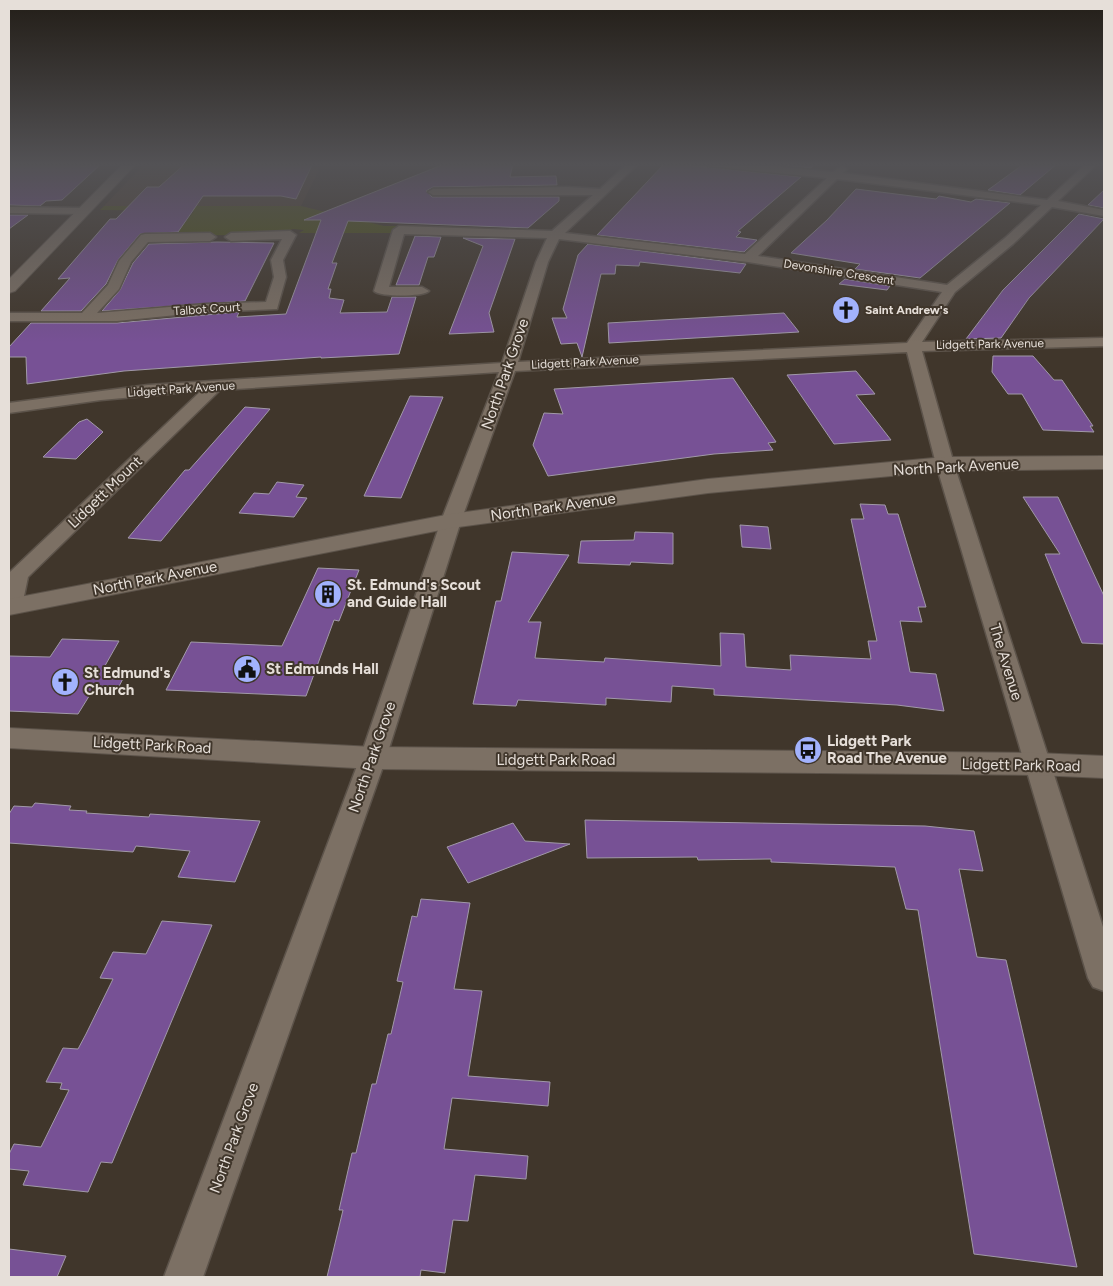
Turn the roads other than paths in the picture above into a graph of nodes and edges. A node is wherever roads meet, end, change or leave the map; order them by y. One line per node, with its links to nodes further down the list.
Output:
1 (71, 223): 9 (street)
2 (569, 223): 5 (street)
3 (784, 223): 8 (street)
4 (1027, 223): 10 (street)
5 (555, 235): 8 (street, Devonshire Crescent); 11 (street, Devonshire Crescent); 16 (street, North Park Grove)
6 (210, 237): 13 (street)
7 (231, 237): 13 (street, Talbot Court)
8 (748, 258): 10 (street, Devonshire Crescent)
9 (9, 288)
10 (950, 289): 15 (street)
11 (422, 291)
12 (9, 317): 13 (street, Talbot Court)
13 (86, 317)
14 (1103, 342): 15 (street, Lidgett Park Avenue)
15 (913, 345): 16 (street, Lidgett Park Avenue); 20 (street, The Avenue)
16 (509, 366): 17 (street, Lidgett Park Avenue); 21 (street, North Park Grove)
17 (214, 387): 18 (street, Lidgett Park Avenue); 22 (street, Lidgett Mount)
18 (9, 408)
19 (1104, 463): 20 (street, North Park Avenue)
20 (945, 464): 21 (street, North Park Avenue); 25 (street, The Avenue)
21 (451, 521): 22 (street, North Park Avenue); 24 (street, North Park Grove)
22 (10, 606)
23 (9, 738): 24 (street, Lidgett Park Road)
24 (373, 758): 25 (street, Lidgett Park Road); 28 (street, North Park Grove)
25 (1037, 764): 26 (street, Lidgett Park Road); 27 (street, The Avenue)
26 (1104, 767)
27 (1104, 978)
28 (183, 1277)

